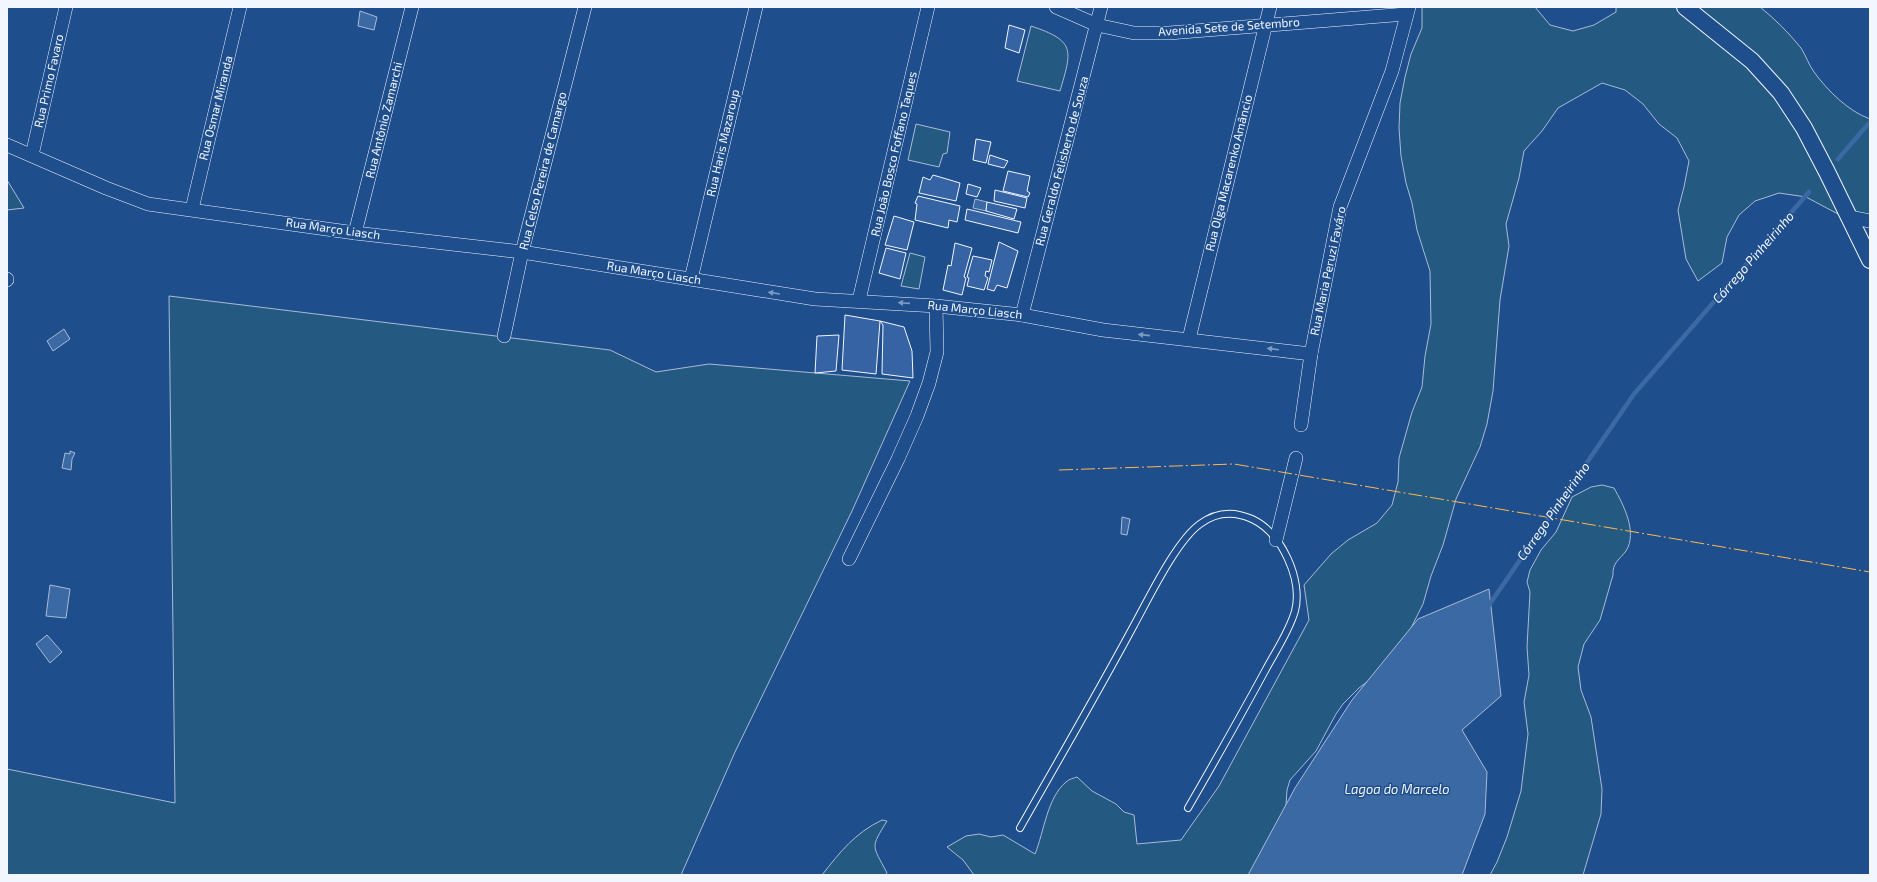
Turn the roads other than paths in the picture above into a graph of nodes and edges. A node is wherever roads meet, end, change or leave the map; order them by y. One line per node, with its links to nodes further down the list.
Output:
1 (66, 7): 15 (street, Rua Primo Favaro)
2 (240, 7): 16 (street, Rua Osmar Miranda)
3 (412, 7): 19 (street, Rua Antônio Zamarchi)
4 (585, 7): 20 (street, Rua Celso Pereira de Camargo)
5 (756, 7): 22 (street, Rua Haris Mazaroup)
6 (928, 7): 23 (street, Rua João Bosco Foffano Taques)
7 (1056, 7): 12 (street, Avenida Sete de Setembro)
8 (1102, 7): 12 (street, Rua Geraldo Felisberto de Souza)
9 (1270, 7): 13 (street, Rua Olga Macarenko Amâncio)
10 (1685, 7): 17 (street)
11 (1408, 10): 13 (street, Avenida Sete de Setembro); 28 (street, Rua Maria Peruzi Faváro)
12 (1097, 26): 13 (street, Avenida Sete de Setembro); 25 (street, Rua Geraldo Felisberto de Souza)
13 (1265, 26): 27 (street, Rua Olga Macarenko Amâncio)
14 (7, 145): 15 (street, Rua Março Liasch)
15 (32, 155): 16 (street, Rua Março Liasch)
16 (192, 209): 19 (street, Rua Março Liasch)
17 (1849, 217): 18 (street); 21 (street)
18 (1870, 220)
19 (355, 233): 20 (street, Rua Março Liasch)
20 (522, 252): 22 (street, Rua Março Liasch); 26 (street, Rua Celso Pereira de Camargo)
21 (1870, 260)
22 (691, 279): 23 (street, Rua Março Liasch, one-way to 22)
23 (859, 300): 24 (street, Rua Março Liasch, one-way to 23)
24 (936, 306): 25 (street, Rua Março Liasch); 32 (street)
25 (1022, 315): 27 (street, Rua Março Liasch, one-way to 25)
26 (504, 336)
27 (1189, 339): 28 (street, Rua Março Liasch, one-way to 27)
28 (1312, 354): 29 (street, Rua Maria Peruzi Faváro)
29 (1301, 425)
30 (1296, 458): 31 (street)
31 (1276, 540): 33 (lane); 34 (lane)
32 (849, 559)
33 (1188, 808)
34 (1020, 828)

